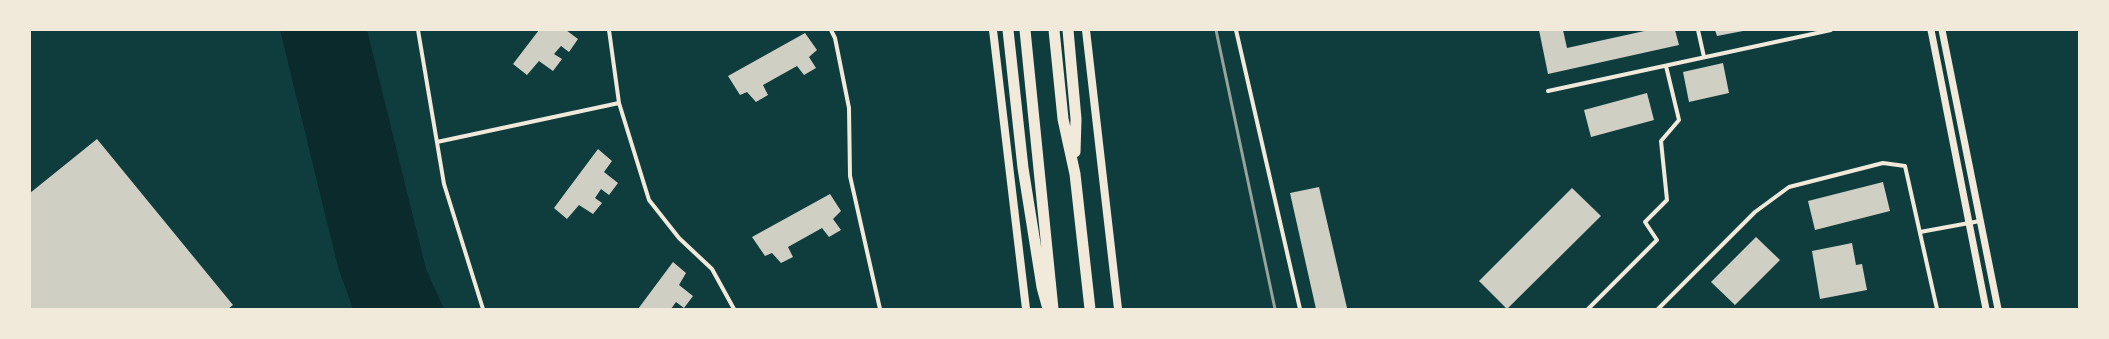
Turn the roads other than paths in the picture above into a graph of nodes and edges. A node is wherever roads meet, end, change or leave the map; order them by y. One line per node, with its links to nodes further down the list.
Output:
1 (418, 30): 19 (street)
2 (609, 30): 18 (street)
3 (831, 30): 26 (street)
4 (993, 30): 27 (main road)
5 (1008, 30): 28 (highway)
6 (1025, 30): 29 (highway)
7 (1054, 30): 20 (highway)
8 (1068, 30): 20 (highway)
9 (1086, 30): 31 (main road)
10 (1236, 30): 32 (street)
11 (1698, 30): 15 (street)
12 (1831, 30): 15 (street)
13 (1931, 30): 22 (street)
14 (1942, 30): 21 (street)
15 (1704, 57): 16 (street)
16 (1666, 66): 17 (street); 33 (street)
17 (1548, 91)
18 (619, 104): 19 (street); 25 (street)
19 (437, 142): 24 (street)
20 (1075, 174): 30 (highway)
21 (1980, 221): 22 (street); 37 (street)
22 (1969, 223): 23 (street); 36 (street)
23 (1920, 232): 34 (street); 35 (street)
24 (484, 309)
25 (734, 309)
26 (880, 309)
27 (1026, 309)
28 (1048, 309)
29 (1053, 309)
30 (1090, 309)
31 (1118, 309)
32 (1300, 309)
33 (1588, 309)
34 (1658, 309)
35 (1937, 309)
36 (1986, 309)
37 (1998, 309)

